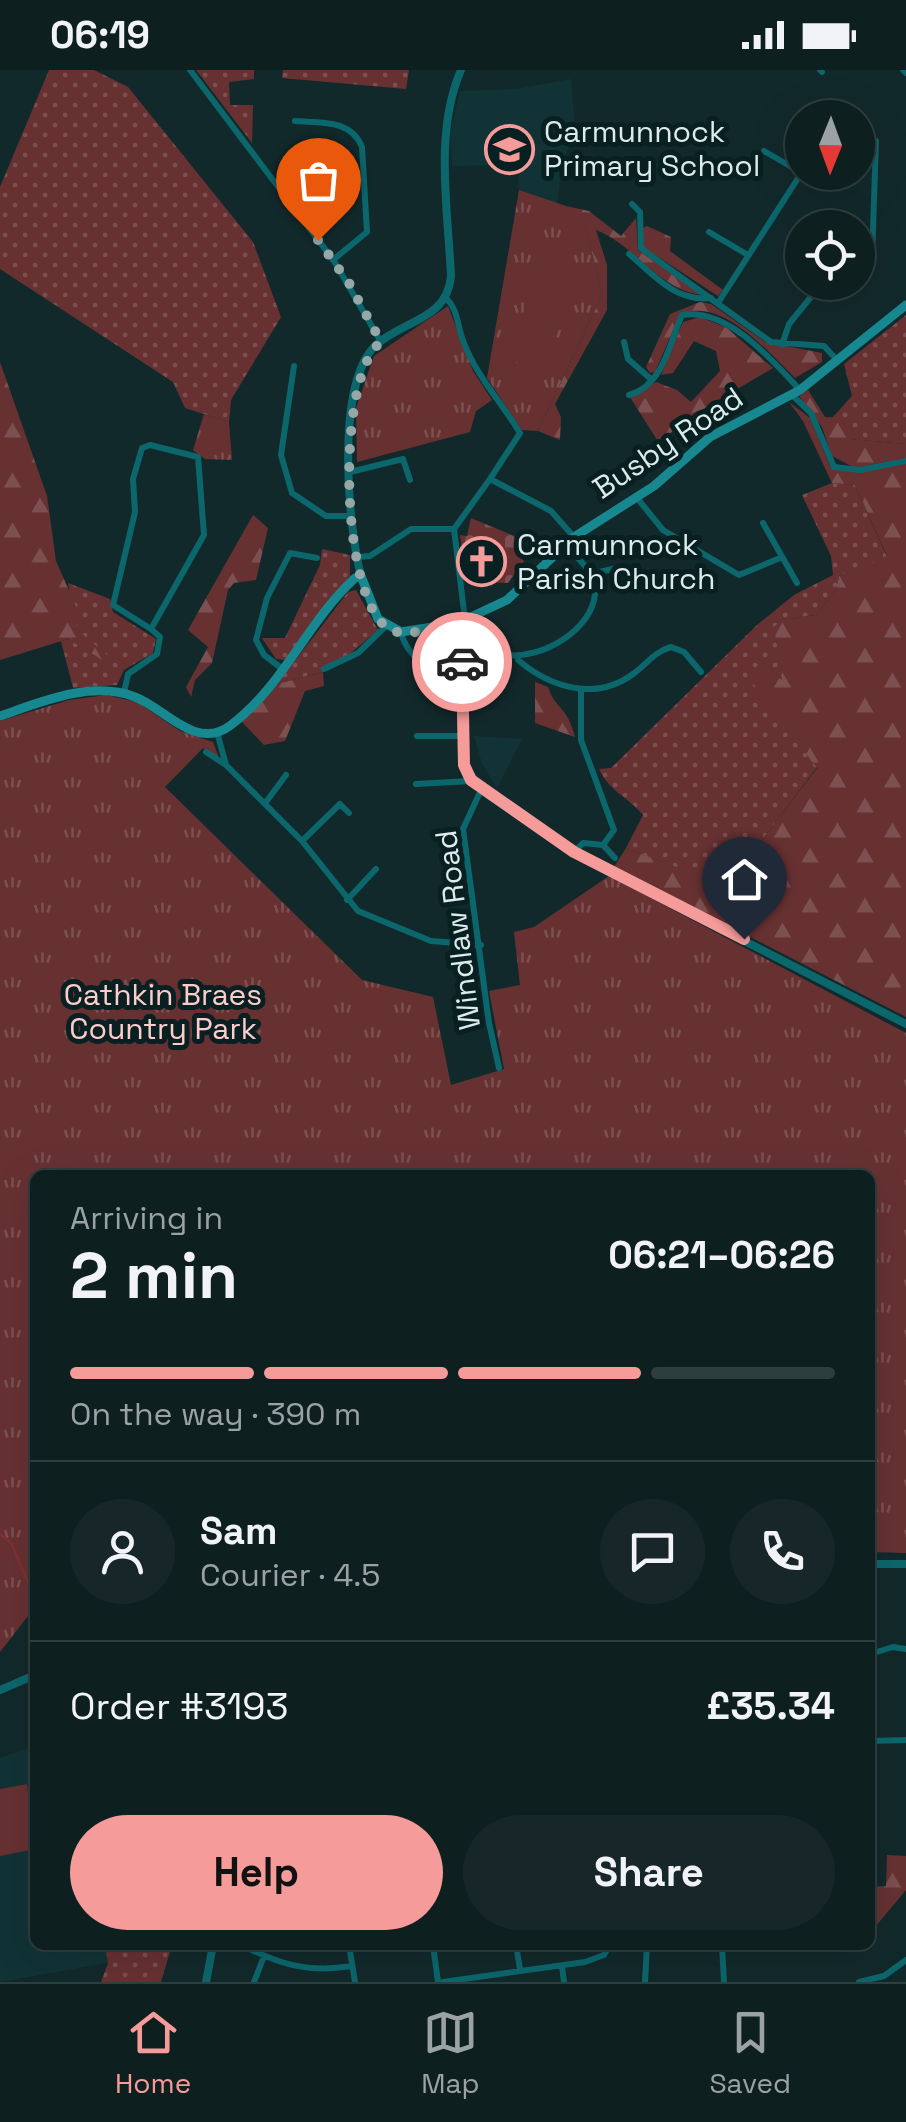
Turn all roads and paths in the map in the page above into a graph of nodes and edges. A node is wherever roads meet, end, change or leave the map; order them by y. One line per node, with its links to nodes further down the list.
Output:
1 (190, 70): 13 (street)
2 (461, 70): 14 (street)
3 (295, 121): 13 (street)
4 (876, 141): 6 (street)
5 (764, 151): 7 (street)
6 (875, 152)
7 (785, 163)
8 (791, 190): 12 (street)
9 (632, 204): 16 (street)
10 (709, 232): 12 (street)
11 (628, 254): 16 (street)
12 (748, 256): 16 (street)
13 (333, 260): 18 (street)
14 (446, 298): 18 (street); 28 (street)
15 (809, 300): 20 (street)
16 (714, 301): 20 (street)
17 (906, 306): 21 (main road, Busby Road)
18 (381, 342): 27 (street)
19 (624, 342): 23 (street)
20 (782, 345): 21 (street)
21 (837, 360): 24 (main road, Busby Road)
22 (294, 366): 31 (street)
23 (652, 380): 24 (street); 25 (street)
24 (796, 392): 26 (street); 30 (main road, Busby Road)
25 (629, 394)
26 (906, 461)
27 (350, 472): 29 (street); 31 (street)
28 (490, 479): 33 (street); 34 (street)
29 (410, 480)
30 (637, 498): 34 (main road, Busby Road); 37 (street)
31 (354, 516): 36 (street)
32 (763, 524): 37 (street)
33 (454, 528): 36 (street); 42 (street)
34 (570, 541): 39 (street); 42 (main road, Busby Road)
35 (317, 558): 50 (street)
36 (358, 558): 40 (street)
37 (780, 558): 41 (street)
38 (622, 567): 39 (street)
39 (590, 574): 46 (street)
40 (361, 576): 43 (main road); 50 (main road)
41 (797, 583)
42 (461, 621): 45 (main road, Busby Road); 46 (street)
43 (386, 626): 45 (main road); 49 (street)
44 (151, 628): 44 (street); 53 (street)
45 (401, 632): 51 (street)
46 (462, 636): 51 (street)
47 (518, 660): 52 (street)
48 (700, 667): 52 (street)
49 (324, 669)
50 (284, 670): 55 (main road)
51 (462, 680): 57 (street)
52 (581, 689): 67 (street)
53 (124, 693): 54 (main road); 55 (main road)
54 (0, 716)
55 (217, 732): 59 (street)
56 (417, 736): 57 (street)
57 (463, 736): 61 (street)
58 (206, 752): 59 (street)
59 (226, 765): 64 (street)
60 (286, 775): 64 (street)
61 (471, 780): 62 (street); 63 (street)
62 (416, 784)
63 (481, 790): 68 (street); 72 (street, Windlaw Road)
64 (266, 802): 66 (street)
65 (349, 813): 66 (street)
66 (302, 841): 71 (street)
67 (603, 845): 68 (street); 69 (street)
68 (574, 852): 73 (street)
69 (615, 858)
70 (376, 868): 71 (street)
71 (346, 900): 72 (street)
72 (480, 944): 74 (street, Windlaw Road)
73 (906, 1024)
74 (500, 1068)
75 (875, 1564): 76 (street)
76 (906, 1564)
77 (906, 1650): 78 (street)
78 (875, 1653)
79 (30, 1677): 80 (street)
80 (0, 1690)
81 (906, 1740): 82 (street)
82 (875, 1741)
83 (212, 1950): 96 (street)
84 (252, 1950): 91 (street)
85 (350, 1950): 93 (street)
86 (434, 1950): 99 (street)
87 (517, 1950): 95 (street)
88 (606, 1950): 94 (street)
89 (647, 1950): 101 (street)
90 (722, 1950): 102 (street)
91 (264, 1956): 93 (street); 97 (street)
92 (906, 1960): 103 (street)
93 (352, 1966): 98 (street)
94 (562, 1966): 95 (street); 100 (street)
95 (520, 1970): 99 (street)
96 (206, 1982)
97 (254, 1982)
98 (355, 1982)
99 (440, 1982)
100 (564, 1982)
101 (645, 1982)
102 (724, 1982)
103 (860, 1982)

